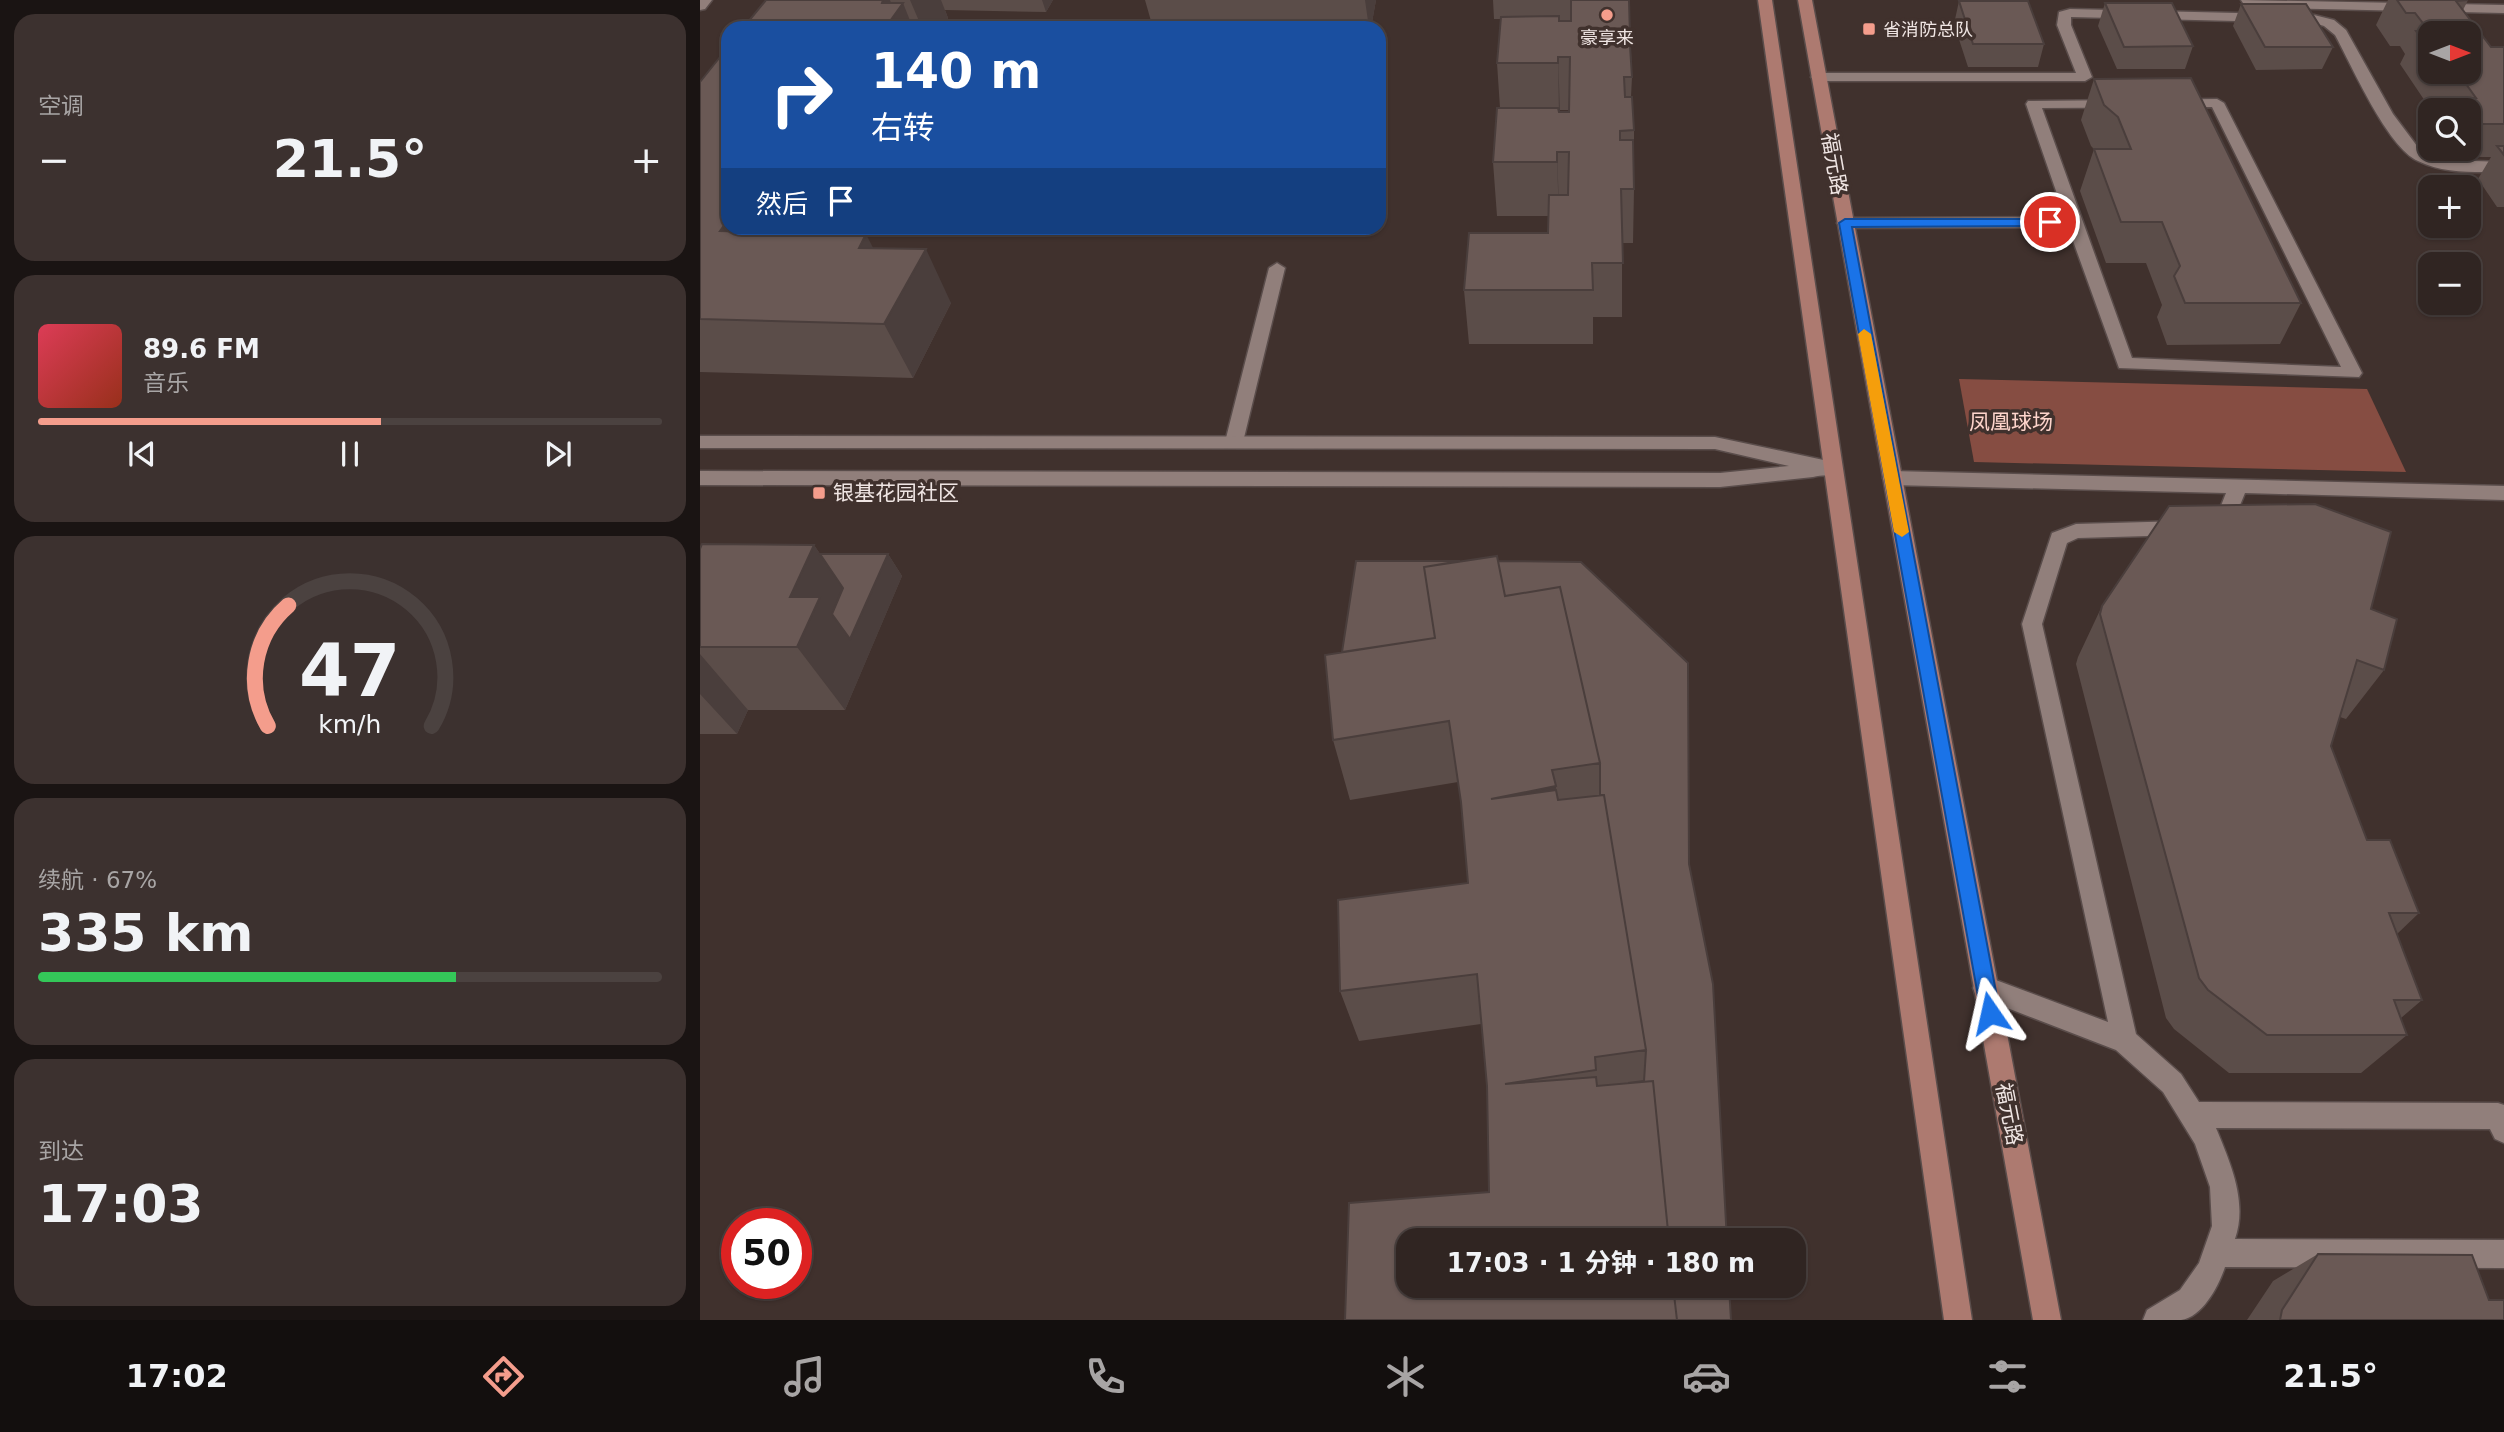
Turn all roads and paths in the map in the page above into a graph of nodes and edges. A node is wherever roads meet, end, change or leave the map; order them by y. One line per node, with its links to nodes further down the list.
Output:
1 (705, 0): 6 (street)
2 (1765, 0): 15 (main road, 福元路)
3 (1805, 0): 8 (main road, 福元路)
4 (2248, 0): 5 (street)
5 (2437, 4): 7 (street)
6 (700, 6)
7 (2504, 9)
8 (1818, 77): 9 (street); 11 (main road, 福元路)
9 (2504, 167)
10 (2076, 222): 10 (street); 11 (street)
11 (1845, 223): 17 (main road, 福元路)
12 (1277, 268): 14 (street)
13 (700, 442): 14 (street)
14 (1234, 442): 15 (street)
15 (1833, 468): 16 (street); 26 (main road, 福元路)
16 (700, 478)
17 (1892, 478): 18 (street); 20 (main road, 福元路)
18 (2238, 486): 19 (street); 21 (street)
19 (2504, 493)
20 (1985, 988): 21 (street); 27 (main road, 福元路)
21 (2125, 1041): 22 (street)
22 (2192, 1115): 23 (street); 24 (street)
23 (2504, 1130)
24 (2217, 1253): 25 (street); 28 (street)
25 (2504, 1254)
26 (1958, 1320)
27 (2047, 1320)
28 (2157, 1320)

